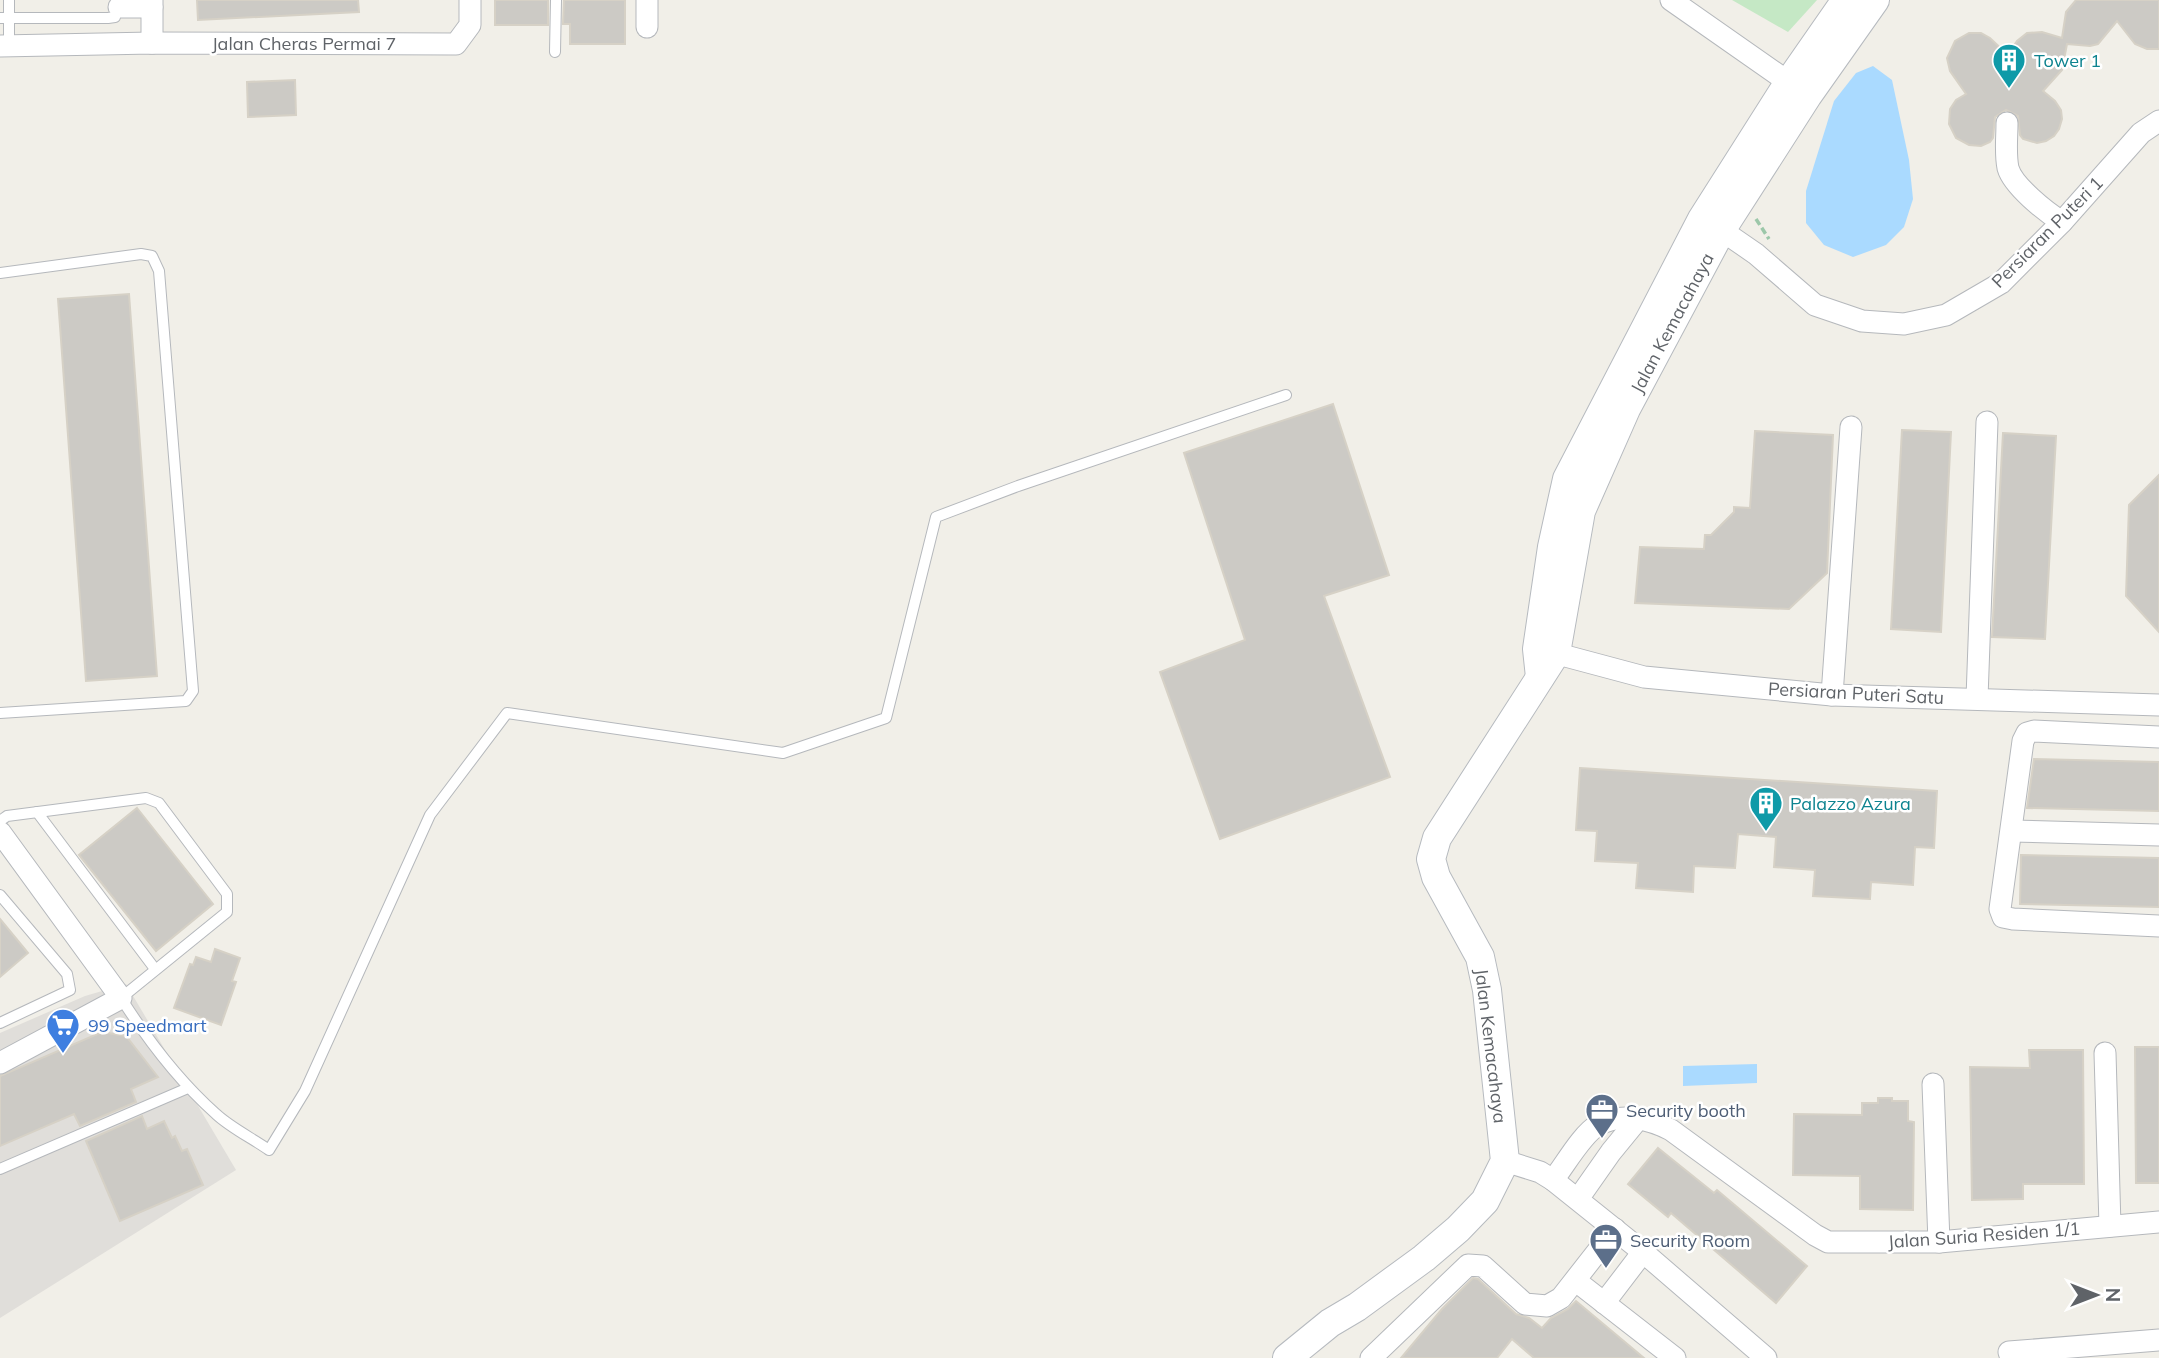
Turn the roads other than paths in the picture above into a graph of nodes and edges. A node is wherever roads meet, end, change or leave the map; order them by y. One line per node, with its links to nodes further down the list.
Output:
1 (9, 0): 10 (lane)
2 (470, 0): 12 (street, Jalan Cheras Permai 7)
3 (556, 0): 14 (lane)
4 (647, 0): 11 (street)
5 (1671, 0): 15 (street)
6 (1846, 0): 15 (street, Jalan Kemacahaya)
7 (1875, 0): 15 (street, Jalan Kemacahaya)
8 (119, 3): 9 (street); 10 (lane)
9 (152, 3): 12 (street)
10 (5, 18): 13 (lane)
11 (646, 27)
12 (152, 43): 13 (street, Jalan Cheras Permai 7)
13 (5, 46)
14 (555, 52)
15 (1799, 89): 19 (street, Jalan Kemacahaya)
16 (2159, 121): 18 (street, Persiaran Puteri 1)
17 (2007, 123): 18 (street)
18 (2062, 222): 19 (street, Persiaran Puteri 1)
19 (1712, 224): 24 (street, Jalan Kemacahaya)
20 (0, 272): 28 (lane)
21 (1286, 395): 43 (lane)
22 (1987, 422): 26 (street)
23 (1851, 426): 25 (street)
24 (1546, 651): 25 (street, Persiaran Puteri Satu); 45 (street, Jalan Kemacahaya)
25 (1832, 695): 26 (street, Persiaran Puteri Satu)
26 (1977, 698): 27 (street, Persiaran Puteri Satu)
27 (2159, 705)
28 (0, 713)
29 (2159, 737): 32 (street)
30 (37, 812): 31 (lane); 37 (lane); 37 (lane)
31 (0, 821)
32 (2012, 831): 34 (street); 36 (street)
33 (0, 832): 38 (street)
34 (2159, 835)
35 (0, 895): 39 (lane)
36 (2159, 926)
37 (155, 969): 38 (lane)
38 (121, 998): 41 (street); 43 (lane)
39 (0, 1023)
40 (2105, 1053): 50 (street)
41 (0, 1063)
42 (1933, 1084): 52 (street)
43 (188, 1088): 46 (lane)
44 (1638, 1119): 47 (street, Jalan Suria Residen 1/1); 48 (street); 52 (street, Jalan Suria Residen 1/1)
45 (1505, 1161): 47 (street); 58 (street)
46 (0, 1169)
47 (1553, 1180): 48 (street)
48 (1578, 1199): 51 (street)
49 (2159, 1222): 50 (street, Jalan Suria Residen 1/1)
50 (2110, 1226): 52 (street, Jalan Suria Residen 1/1)
51 (1615, 1229): 53 (street); 54 (street)
52 (1939, 1242)
53 (1643, 1252): 55 (street); 61 (street)
54 (1576, 1281): 55 (street); 59 (street)
55 (1604, 1303): 60 (street)
56 (2159, 1340): 57 (street)
57 (2100, 1352): 62 (street)
58 (1287, 1358)
59 (1371, 1358)
60 (1675, 1358)
61 (1766, 1358)
62 (2011, 1358)

